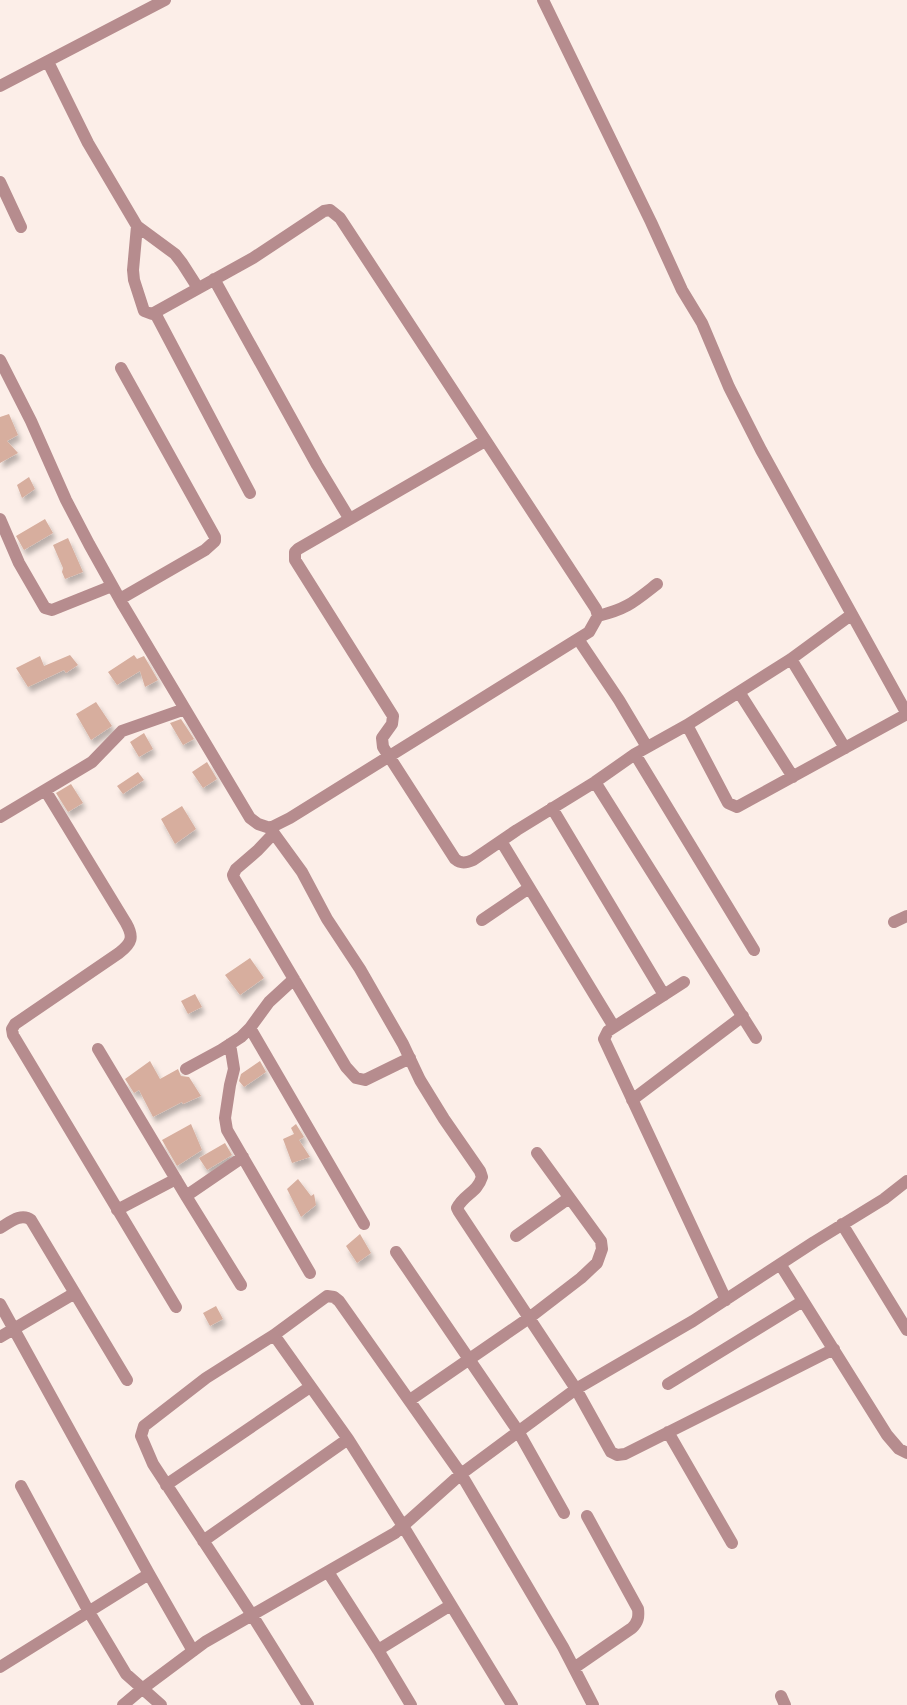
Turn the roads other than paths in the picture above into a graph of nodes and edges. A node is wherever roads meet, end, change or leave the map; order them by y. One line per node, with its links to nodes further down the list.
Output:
1 (543, 0): 20 (street)
2 (162, 1): 3 (street)
3 (48, 62): 4 (street); 6 (street)
4 (0, 86)
5 (0, 182): 7 (street)
6 (137, 226): 9 (street); 10 (street)
7 (20, 227)
8 (214, 279): 9 (street); 13 (street); 15 (street)
9 (198, 288): 10 (street)
10 (155, 313): 14 (street)
11 (0, 360): 18 (street)
12 (121, 368): 19 (street)
13 (485, 441): 15 (street); 21 (street)
14 (250, 493)
15 (349, 518): 31 (street)
16 (0, 519): 18 (street)
17 (658, 584): 21 (street)
18 (112, 586): 19 (street)
19 (120, 599): 25 (street)
20 (851, 615): 23 (street); 26 (street)
21 (598, 616): 22 (street)
22 (578, 639): 28 (street); 31 (street)
23 (791, 659): 24 (street); 29 (street)
24 (739, 692): 27 (street); 32 (street)
25 (185, 709): 34 (street); 37 (street)
26 (907, 714): 29 (street)
27 (687, 725): 28 (street); 32 (street)
28 (647, 747): 30 (street)
29 (845, 748): 32 (street)
30 (635, 754): 33 (street); 43 (street)
31 (389, 756): 37 (street); 38 (street)
32 (793, 777)
33 (595, 782): 35 (street); 47 (street)
34 (45, 790): 36 (street); 62 (street)
35 (552, 808): 38 (street); 46 (street)
36 (0, 817)
37 (272, 830): 44 (street); 53 (street)
38 (500, 841): 39 (street)
39 (529, 888): 41 (street); 48 (street)
40 (907, 916): 42 (street)
41 (482, 920)
42 (894, 922)
43 (754, 950)
44 (294, 979): 49 (street); 53 (street)
45 (684, 982): 46 (street)
46 (664, 995): 48 (street)
47 (743, 1016): 50 (street); 55 (street)
48 (614, 1027): 55 (street)
49 (250, 1028): 51 (street); 63 (street)
50 (756, 1038)
51 (230, 1044): 54 (street); 57 (street)
52 (98, 1049): 58 (street)
53 (410, 1058): 76 (street)
54 (186, 1069)
55 (632, 1100): 72 (street)
56 (537, 1152): 61 (street)
57 (243, 1158): 60 (street); 69 (street)
58 (176, 1179): 60 (street); 62 (street)
59 (905, 1187): 64 (street)
60 (186, 1196): 70 (street)
61 (570, 1198): 66 (street); 76 (street)
62 (117, 1210): 75 (street)
63 (364, 1224)
64 (842, 1224): 68 (street); 78 (street)
65 (0, 1228): 71 (street)
66 (516, 1236)
67 (396, 1252): 82 (street)
68 (780, 1264): 72 (street); 73 (street)
69 (310, 1273)
70 (241, 1285)
71 (75, 1293): 77 (street); 83 (street)
72 (726, 1300): 86 (street)
73 (803, 1302): 81 (street); 84 (street)
74 (0, 1304): 77 (street)
75 (176, 1307)
76 (529, 1318): 82 (street); 86 (street)
77 (14, 1328): 80 (street); 101 (street)
78 (907, 1330)
79 (274, 1335): 85 (street); 87 (street); 93 (street)
80 (0, 1337)
81 (834, 1349): 89 (street); 91 (street)
82 (469, 1358): 87 (street); 88 (street)
83 (127, 1380)
84 (668, 1384)
85 (310, 1387): 90 (street); 93 (street)
86 (576, 1388): 88 (street); 89 (street)
87 (410, 1400): 92 (street)
88 (518, 1431): 92 (street); 95 (street)
89 (668, 1432): 99 (street)
90 (348, 1439): 97 (street); 98 (street)
91 (907, 1453)
92 (462, 1474): 97 (street); 108 (street)
93 (166, 1485): 98 (street)
94 (22, 1486): 103 (street)
95 (564, 1513)
96 (587, 1516): 108 (street)
97 (403, 1526): 100 (street); 102 (street)
98 (203, 1541): 104 (street)
99 (732, 1543)
100 (328, 1572): 104 (street); 105 (street)
101 (149, 1574): 103 (street); 106 (street)
102 (451, 1605): 105 (street); 114 (street)
103 (89, 1612): 107 (street); 109 (street)
104 (252, 1615): 106 (street); 112 (street)
105 (378, 1650): 113 (street)
106 (193, 1651): 109 (street)
107 (0, 1667)
108 (574, 1668): 115 (street)
109 (142, 1689): 110 (street); 111 (street)
110 (123, 1705)
111 (161, 1705)
112 (308, 1705)
113 (411, 1705)
114 (512, 1705)
115 (593, 1705)

